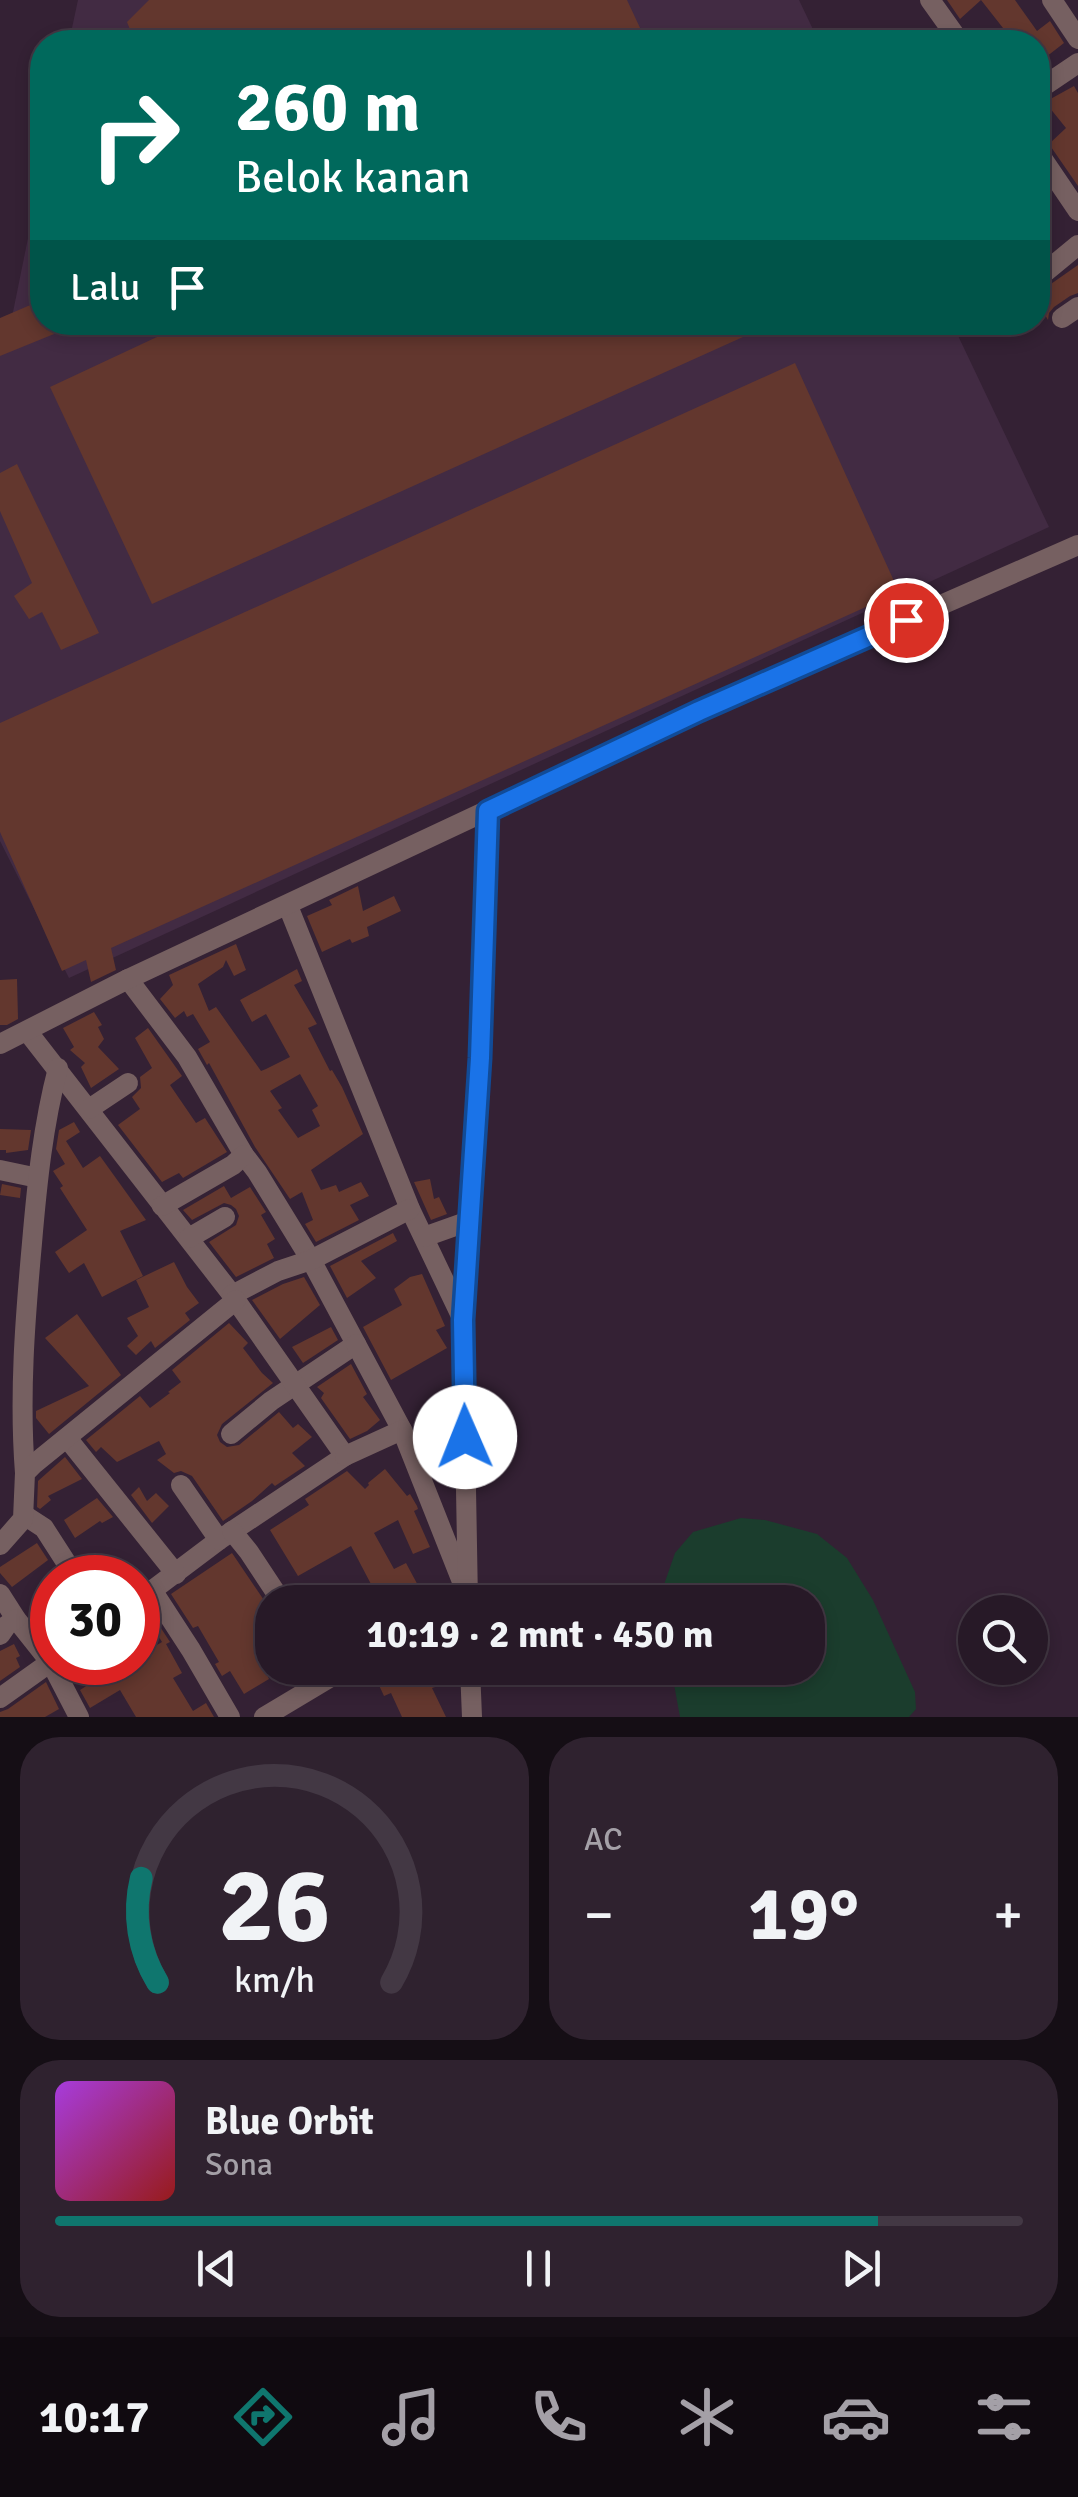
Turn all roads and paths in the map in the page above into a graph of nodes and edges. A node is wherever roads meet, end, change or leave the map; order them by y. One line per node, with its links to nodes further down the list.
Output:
1 (930, 0): 3 (street)
2 (1052, 0): 4 (street)
3 (951, 30)
4 (1078, 39)
5 (1078, 63): 6 (street)
6 (1050, 82)
7 (1050, 170): 8 (street)
8 (1078, 211)
9 (1078, 246): 10 (street)
10 (1050, 268)
11 (1078, 545): 12 (street)
12 (488, 811): 13 (street); 26 (street)
13 (288, 906): 14 (street); 24 (street)
14 (128, 980): 15 (street); 20 (street)
15 (28, 1031): 16 (street); 17 (street)
16 (0, 1044)
17 (58, 1068): 19 (street); 22 (street)
18 (128, 1083): 19 (street)
19 (90, 1110): 23 (street)
20 (244, 1155): 23 (street); 29 (street)
21 (0, 1170): 22 (street)
22 (38, 1178): 38 (street)
23 (162, 1206): 28 (street)
24 (410, 1210): 27 (street); 29 (street)
25 (226, 1217): 28 (street)
26 (469, 1221): 27 (street); 31 (street)
27 (424, 1237): 31 (street)
28 (189, 1238): 30 (street)
29 (311, 1260): 30 (street); 32 (street)
30 (234, 1297): 33 (street); 36 (street)
31 (463, 1320): 48 (street)
32 (356, 1344): 33 (street); 34 (street)
33 (297, 1385): 35 (street); 37 (street)
34 (402, 1430): 37 (street); 47 (street)
35 (231, 1434)
36 (67, 1438): 38 (street); 44 (street)
37 (346, 1456): 41 (street)
38 (25, 1473): 40 (street)
39 (180, 1484): 41 (street)
40 (24, 1515): 42 (street); 43 (street)
41 (225, 1536): 44 (street); 46 (street)
42 (0, 1544)
43 (61, 1555)
44 (176, 1574): 45 (street)
45 (160, 1585)
46 (271, 1585)
47 (463, 1585)
48 (468, 1585)
49 (0, 1594): 51 (street)
50 (160, 1613): 61 (street)
51 (16, 1620): 52 (street); 53 (street)
52 (0, 1635)
53 (30, 1636)
54 (30, 1677): 58 (street)
55 (63, 1685): 60 (street)
56 (319, 1685): 59 (street)
57 (471, 1685): 63 (street)
58 (0, 1698)
59 (296, 1710): 62 (street)
60 (78, 1717)
61 (230, 1717)
62 (264, 1717)
63 (472, 1717)

